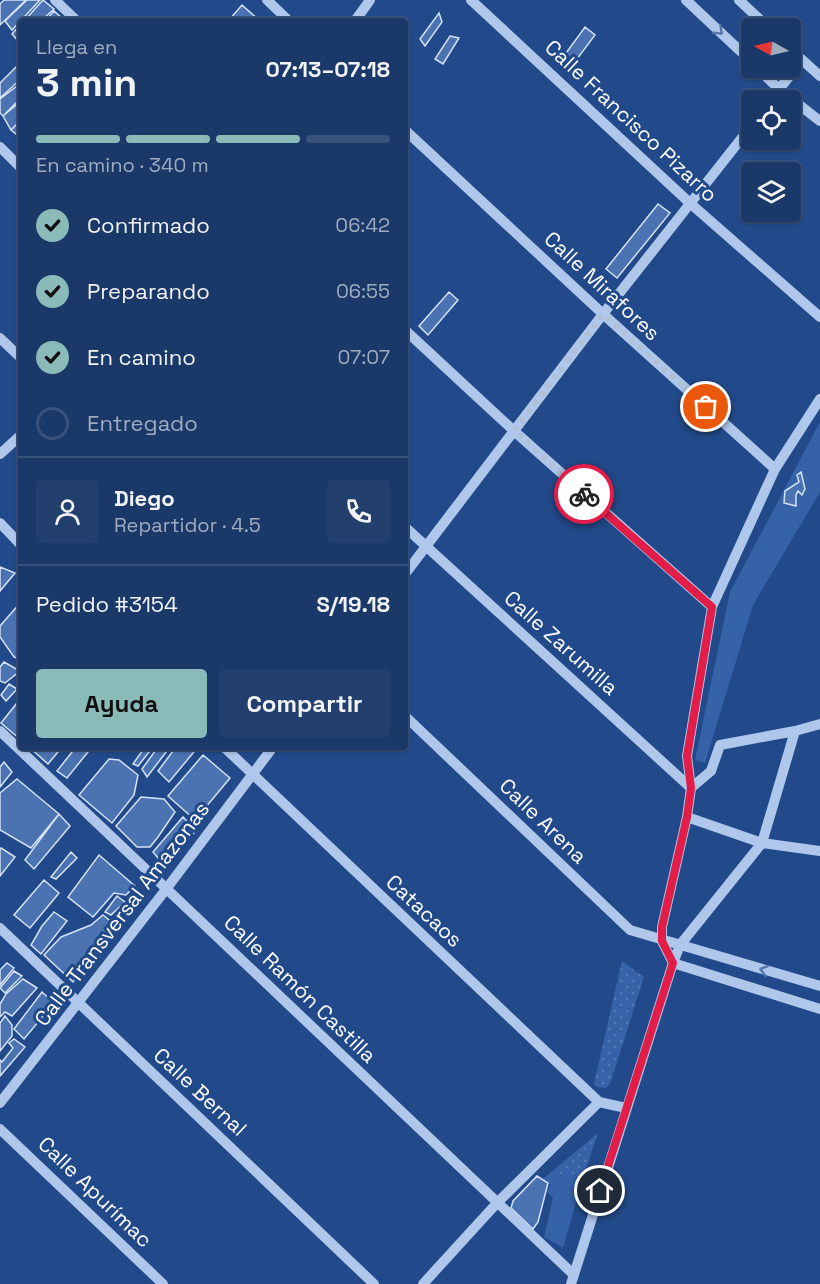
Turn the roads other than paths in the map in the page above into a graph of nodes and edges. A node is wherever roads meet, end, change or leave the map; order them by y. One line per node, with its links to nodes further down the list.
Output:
1 (55, 0): 7 (street)
2 (267, 0): 8 (street)
3 (370, 0): 9 (street)
4 (471, 0): 21 (street, Calle Francisco Pizarro)
5 (686, 0): 11 (street, one-way to 11)
6 (739, 0): 10 (street)
7 (74, 18)
8 (286, 18)
9 (357, 18)
10 (758, 18)
11 (741, 52)
12 (802, 61): 13 (street); 15 (street)
13 (820, 76)
14 (767, 78): 15 (street)
15 (779, 89): 16 (street)
16 (820, 121)
17 (408, 133): 22 (street, Calle Mirafores)
18 (741, 139): 21 (street)
19 (0, 147): 20 (street)
20 (18, 165)
21 (691, 204): 22 (street); 23 (street, Calle Francisco Pizarro)
22 (603, 314): 28 (street); 31 (street, Calle Mirafores)
23 (820, 317)
24 (408, 333): 28 (street)
25 (0, 338): 26 (street)
26 (18, 355)
27 (820, 399): 31 (street)
28 (514, 431): 35 (street); 37 (street)
29 (18, 438): 30 (street)
30 (0, 454)
31 (776, 469): 37 (street)
32 (0, 523): 34 (street)
33 (408, 529): 35 (street, Calle Zarumilla)
34 (18, 542)
35 (427, 547): 36 (street); 47 (street, Calle Zarumilla)
36 (408, 570)
37 (712, 607): 47 (street)
38 (408, 719): 53 (street, Calle Arena)
39 (820, 724): 41 (street)
40 (0, 731): 42 (street, Calle Ramón Castilla)
41 (795, 731): 47 (street); 49 (street)
42 (18, 748)
43 (20, 750): 51 (street, Calle Ramón Castilla)
44 (227, 750): 46 (street, Catacaos)
45 (271, 750): 46 (street, Calle Transversal Amazonas)
46 (252, 775): 51 (street, Calle Transversal Amazonas); 59 (street, Catacaos)
47 (691, 788): 48 (street)
48 (687, 817): 49 (street); 53 (street)
49 (762, 843): 50 (street); 54 (street)
50 (820, 850)
51 (167, 888): 57 (street, Calle Transversal Amazonas); 63 (street, Calle Ramón Castilla)
52 (0, 928): 57 (street, Calle Bernal)
53 (662, 941): 54 (street, Calle Arena); 55 (street)
54 (680, 945): 55 (street); 56 (street, Calle Arena, one-way to 54)
55 (673, 963): 58 (street); 61 (street)
56 (820, 986)
57 (78, 1003): 60 (street, Calle Transversal Amazonas); 66 (street, Calle Bernal)
58 (820, 1009)
59 (599, 1102): 61 (street); 63 (street)
60 (0, 1103)
61 (626, 1108): 64 (street)
62 (0, 1129): 65 (street, Calle Apurímac)
63 (497, 1203): 64 (street, Calle Ramón Castilla); 67 (street)
64 (573, 1279)
65 (163, 1284)
66 (374, 1284)
67 (423, 1284)

